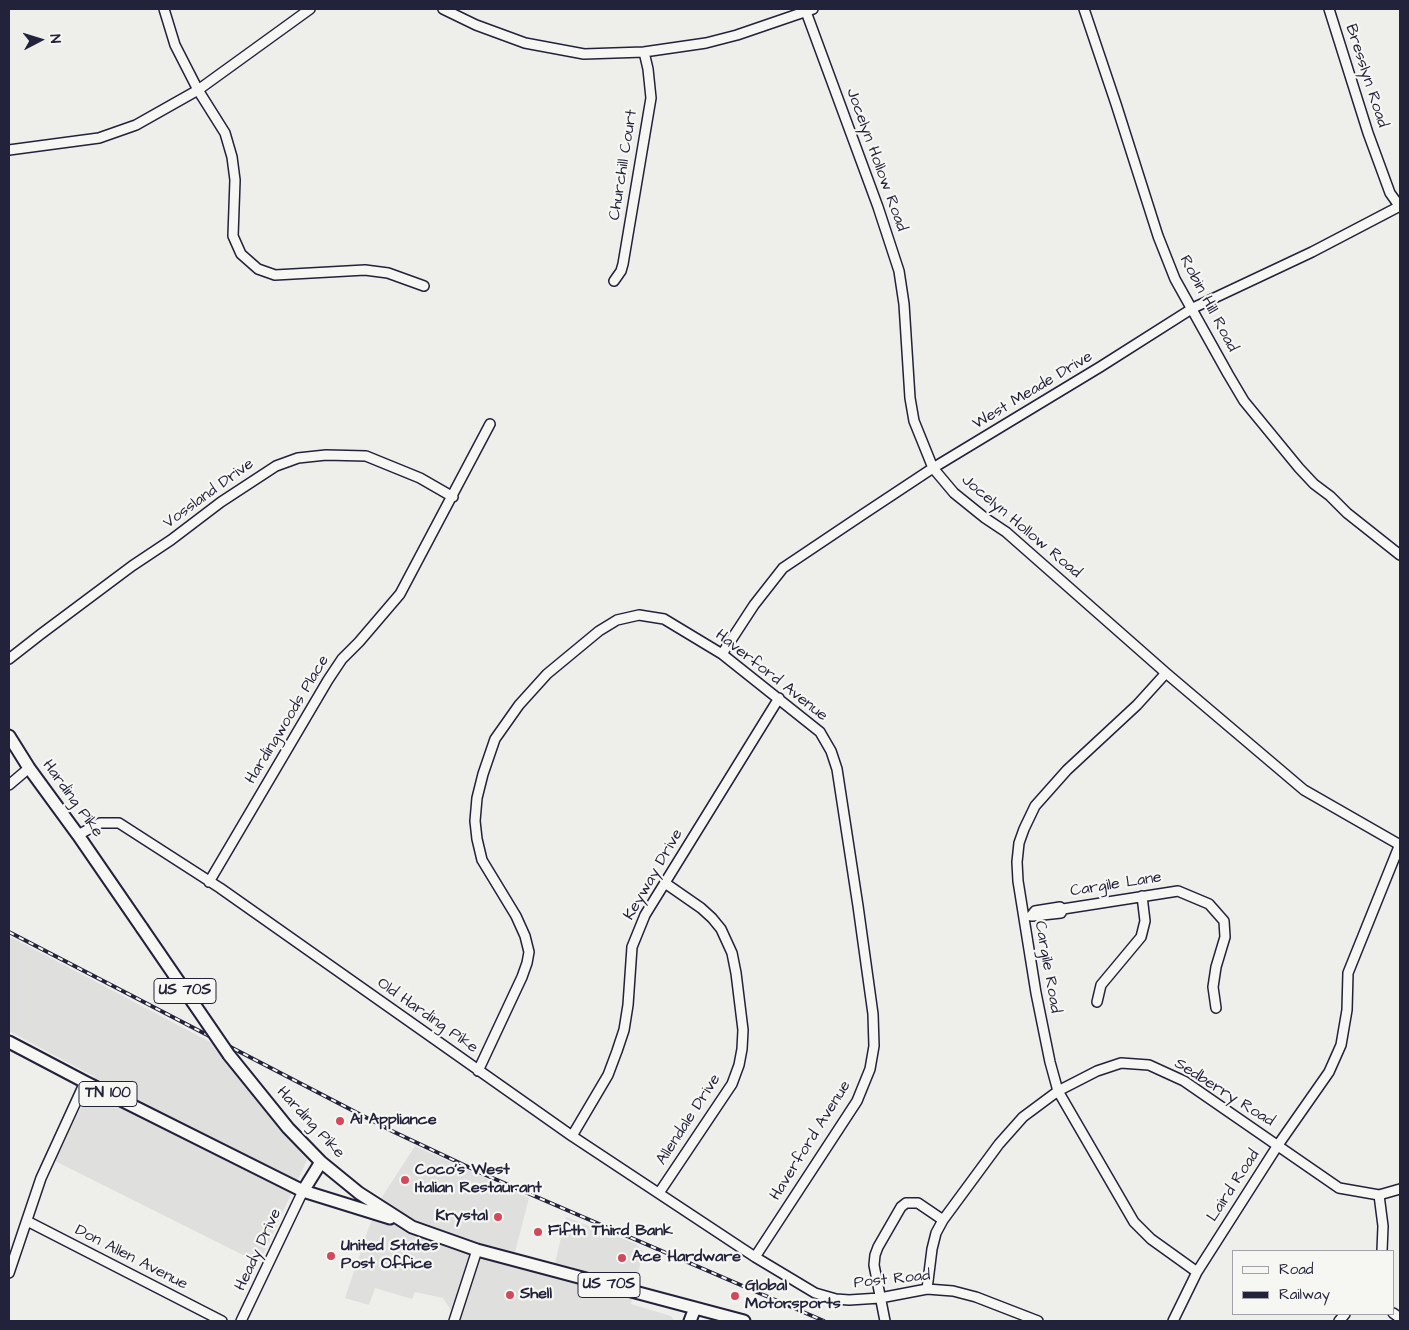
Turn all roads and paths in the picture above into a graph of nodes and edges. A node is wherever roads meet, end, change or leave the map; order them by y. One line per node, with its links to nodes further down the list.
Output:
1 (164, 9): 8 (street)
2 (310, 9): 8 (street)
3 (443, 9): 7 (street)
4 (1084, 9): 13 (street, Robin Hill Road)
5 (1329, 9): 10 (street, Bresslyn Road)
6 (808, 10): 7 (street); 15 (street, Jocelyn Hollow Road)
7 (644, 52): 11 (street, Churchill Court)
8 (198, 90): 9 (street); 12 (street)
9 (9, 150)
10 (1400, 206): 13 (street, West Meade Drive)
11 (614, 282)
12 (424, 286)
13 (1193, 308): 15 (street, West Meade Drive); 17 (street, Robin Hill Road)
14 (490, 424): 16 (street, Hardingwoods Place)
15 (933, 468): 18 (street, West Meade Drive); 20 (street, Jocelyn Hollow Road)
16 (453, 496): 19 (street, Vossland Drive); 27 (street, Hardingwoods Place)
17 (1400, 555)
18 (722, 654): 21 (street, Haverford Avenue); 34 (street, Haverford Avenue)
19 (9, 659)
20 (1166, 673): 26 (street, Jocelyn Hollow Road); 30 (street, Cargile Road)
21 (779, 698): 28 (street, Keyway Drive); 49 (street, Haverford Avenue)
22 (9, 736): 23 (main road, Harding Pike / US 70S)
23 (29, 768): 24 (street); 25 (main road, Harding Pike / US 70S)
24 (9, 785)
25 (78, 835): 27 (street, Old Harding Pike); 39 (main road, Harding Pike / US 70S, bridge)
26 (1400, 845): 38 (street, Laird Road)
27 (209, 882): 34 (street, Old Harding Pike)
28 (665, 883): 37 (street, Keyway Drive); 42 (street, Allendale Drive)
29 (1142, 896): 30 (street, Cargile Lane); 31 (street); 32 (street, Cargile Lane)
30 (1027, 917): 36 (street, Cargile Road)
31 (1097, 1002)
32 (1216, 1008)
33 (9, 1042): 35 (main road, TN 100)
34 (478, 1070): 37 (street, Old Harding Pike)
35 (85, 1082): 41 (main road, TN 100); 45 (street)
36 (1058, 1091): 38 (street, Sedberry Road); 44 (street, Sedberry Road); 50 (street, Cargile Road)
37 (572, 1136): 42 (street, Old Harding Pike)
38 (1278, 1145): 43 (street, Sedberry Road); 50 (street, Laird Road)
39 (321, 1162): 41 (main road); 46 (main road, Harding Pike / US 70S)
40 (1400, 1189): 43 (street, Sedberry Road)
41 (303, 1191): 46 (main road, TN 100); 56 (street, Heady Drive)
42 (659, 1193): 49 (street, Old Harding Pike)
43 (1379, 1195): 48 (street)
44 (943, 1220): 52 (street, Sedberry Road); 53 (street)
45 (27, 1221): 51 (street); 55 (street, Don Allen Avenue)
46 (403, 1222): 47 (main road, Harding Pike / US 70S)
47 (477, 1250): 54 (main road, Harding Pike / US 70S); 57 (street)
48 (1382, 1250)
49 (755, 1256): 53 (street, Post Road)
50 (1197, 1272): 62 (street, Laird Road)
51 (9, 1273)
52 (927, 1289): 53 (street, Post Road); 61 (street, Post Road)
53 (880, 1298): 60 (street)
54 (695, 1308): 58 (main road); 59 (main road, Harding Pike / US 70S)
55 (222, 1321)
56 (241, 1321)
57 (454, 1321)
58 (690, 1321)
59 (744, 1321)
60 (885, 1321)
61 (1038, 1321)
62 (1173, 1321)

